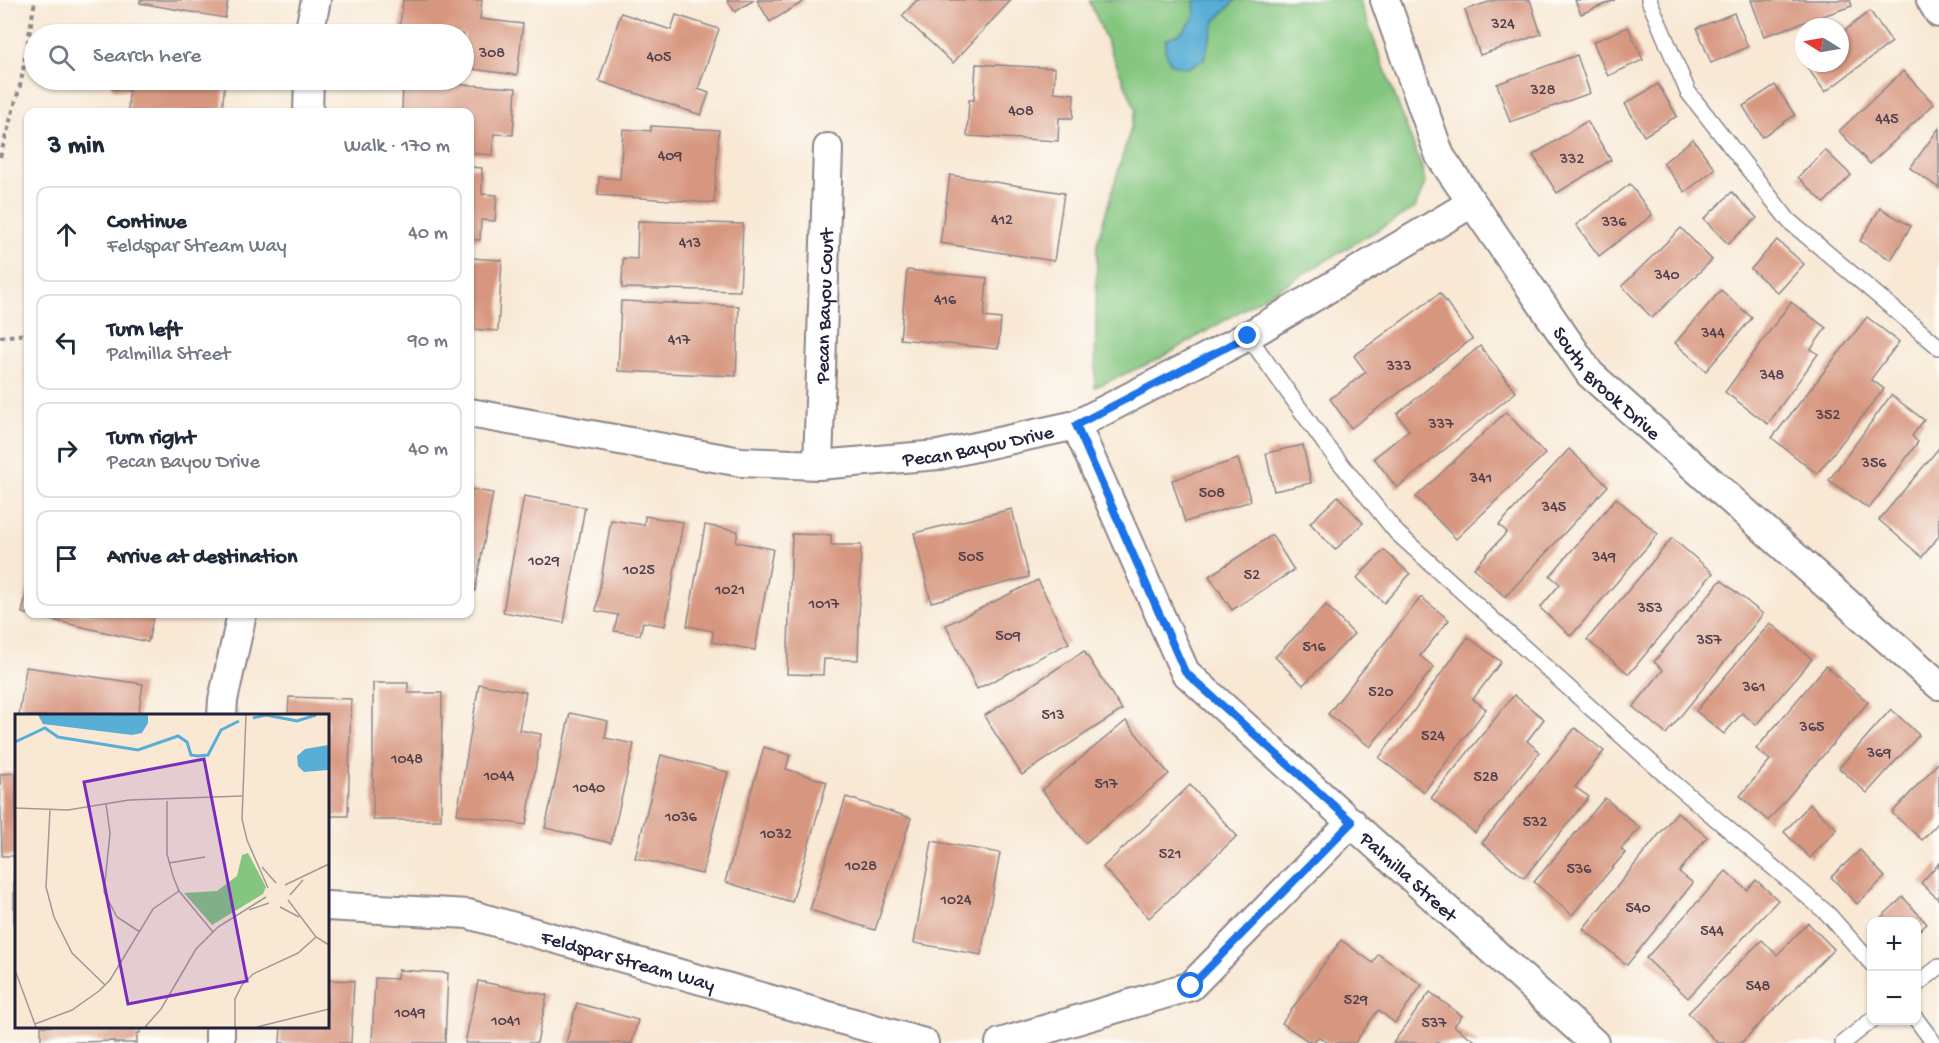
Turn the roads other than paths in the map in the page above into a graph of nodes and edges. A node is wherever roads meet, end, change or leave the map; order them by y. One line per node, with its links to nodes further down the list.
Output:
1 (316, 0): 6 (street)
2 (1385, 0): 10 (street, South Brook Drive)
3 (1649, 0): 12 (lane)
4 (1931, 0): 5 (street)
5 (1939, 13)
6 (311, 24)
7 (309, 90): 8 (street)
8 (308, 108)
9 (828, 148): 15 (street, Pecan Bayou Court)
10 (1470, 204): 11 (street, Pecan Bayou Drive); 17 (street, South Brook Drive)
11 (1248, 336): 14 (street, Pecan Bayou Drive); 21 (lane)
12 (1939, 347)
13 (474, 413): 15 (street, Pecan Bayou Drive)
14 (1076, 425): 15 (street, Pecan Bayou Drive); 19 (street, Palmilla Street)
15 (818, 465)
16 (241, 618): 18 (street)
17 (1939, 685)
18 (222, 714)
19 (1352, 822): 27 (street); 28 (street, Palmilla Street)
20 (328, 906): 26 (street, Feldspar Stream Way)
21 (1867, 958)
22 (1939, 967): 23 (lane)
23 (1921, 982)
24 (1867, 1024): 29 (lane)
25 (1921, 1025): 30 (lane)
26 (924, 1043)
27 (1000, 1043)
28 (1594, 1043)
29 (1843, 1043)
30 (1934, 1043)

